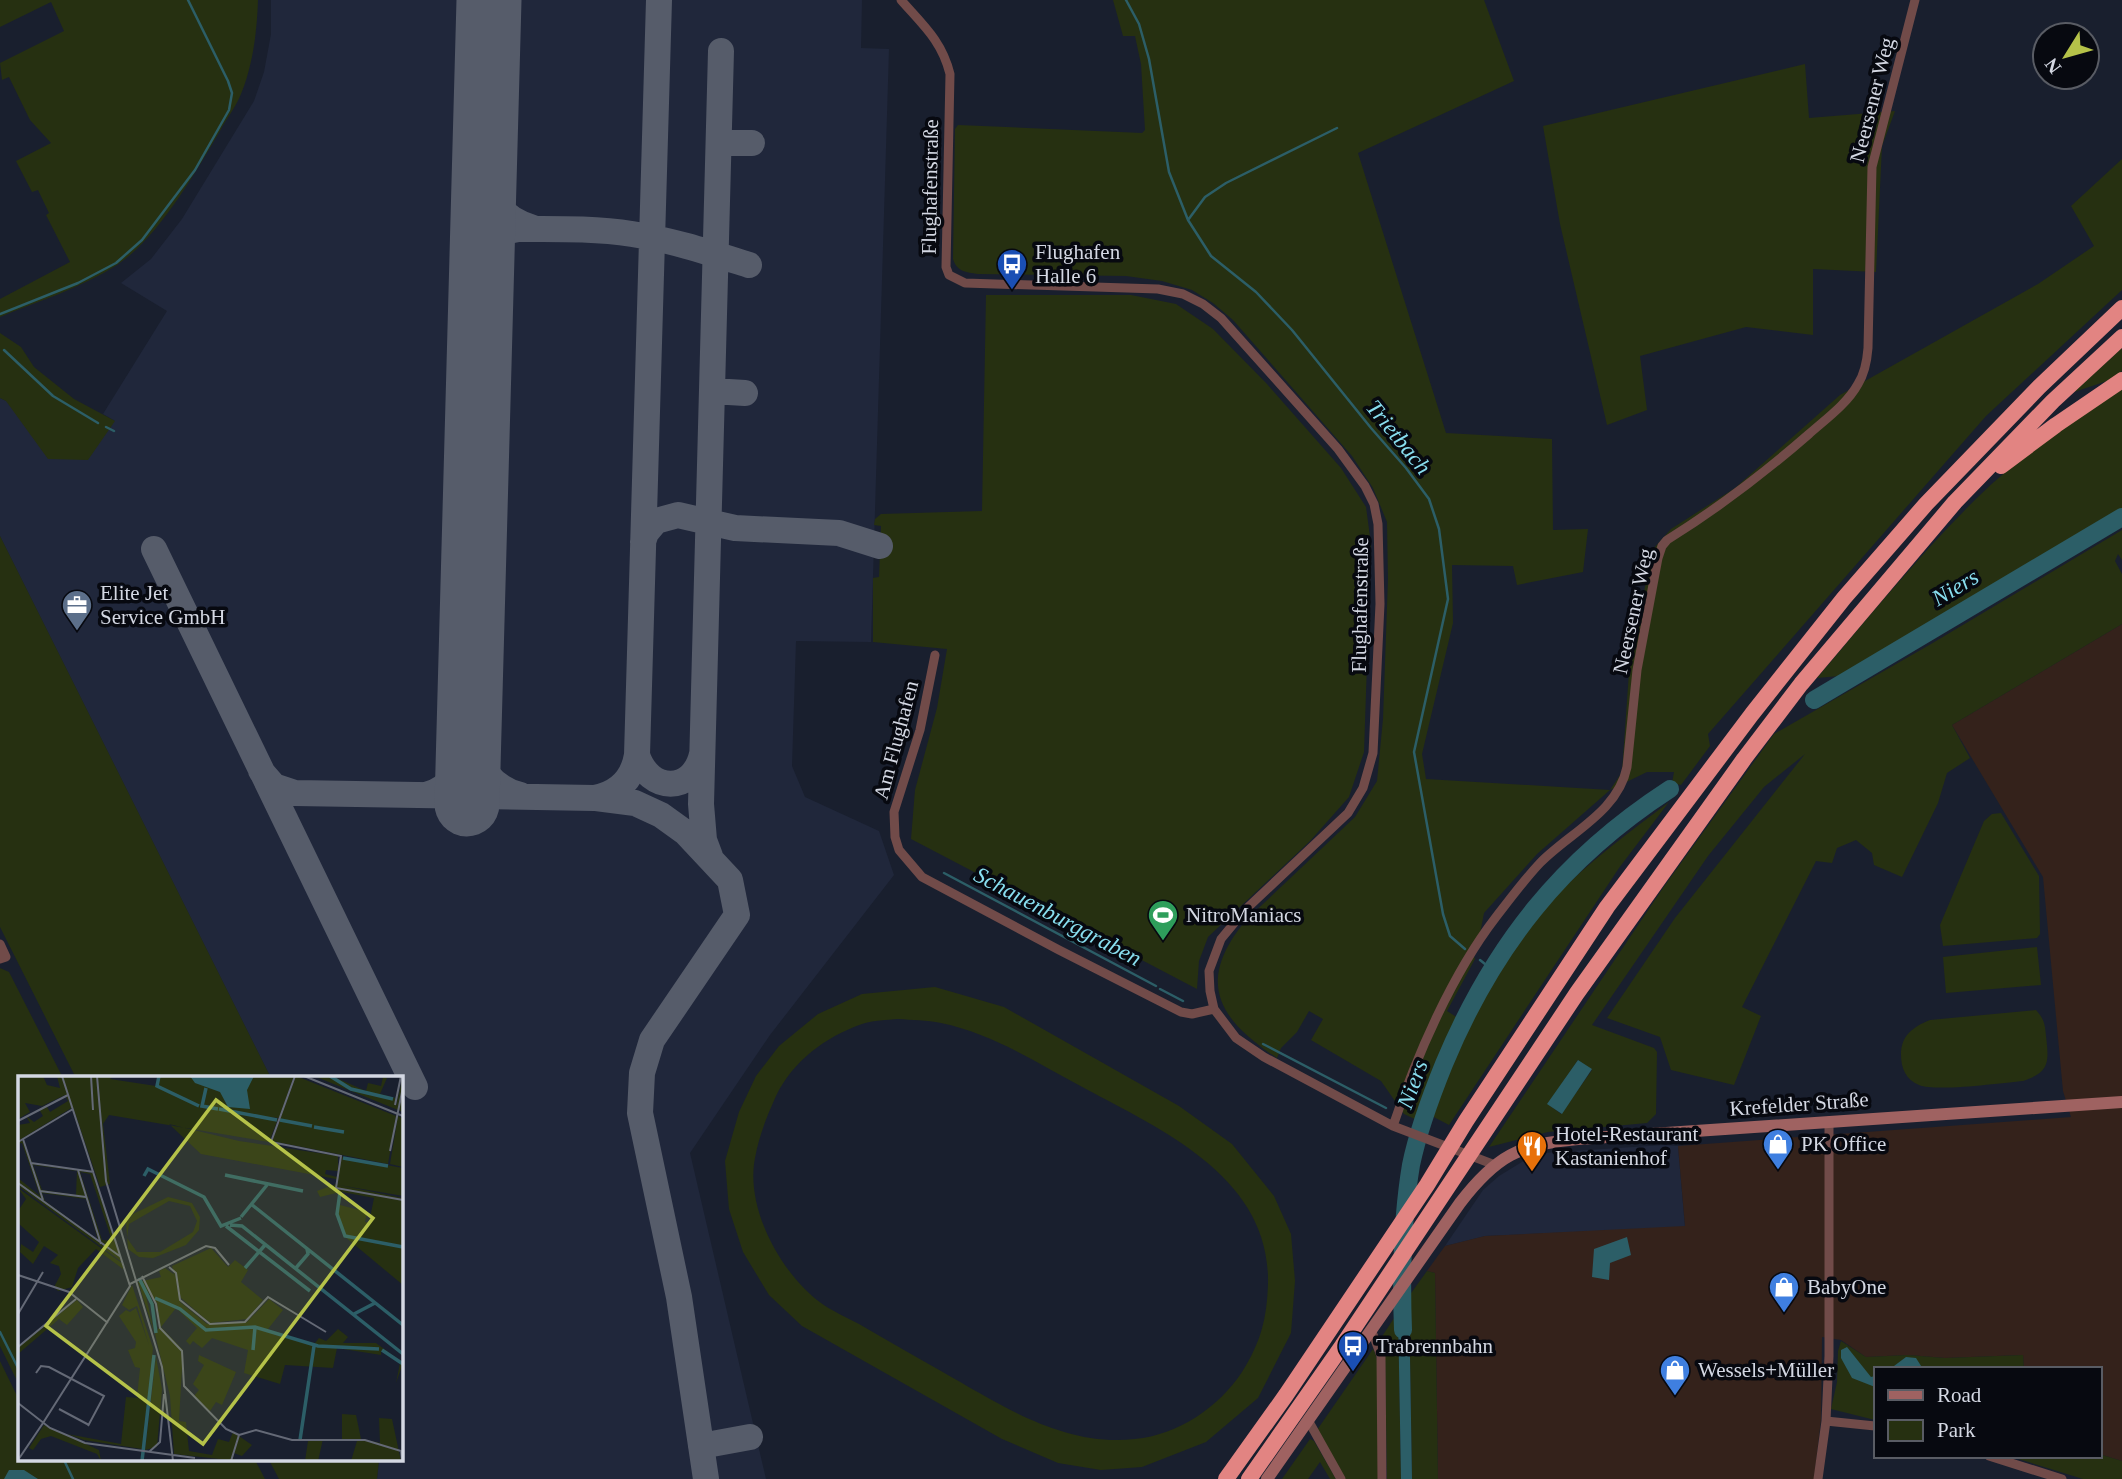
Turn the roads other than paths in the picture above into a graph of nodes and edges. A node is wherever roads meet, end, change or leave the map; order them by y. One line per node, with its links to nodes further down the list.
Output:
1 (901, 0): 10 (street, Flughafenstraße)
2 (1915, 0): 13 (street, Neersener Weg)
3 (2122, 308): 20 (highway)
4 (2122, 337): 6 (highway)
5 (2122, 380): 6 (highway)
6 (1955, 502): 21 (highway)
7 (935, 655): 10 (street, Am Flughafen)
8 (0, 944): 9 (street)
9 (3, 958)
10 (1214, 1009): 13 (street, Flughafenstraße)
11 (2122, 1102): 12 (street, Krefelder Straße)
12 (1829, 1121): 14 (street, Krefelder Straße); 17 (street)
13 (1393, 1126): 14 (street, Flughafenstraße)
14 (1495, 1165): 15 (street, Krefelder Straße)
15 (1371, 1329): 16 (street, Krefelder Straße); 24 (street)
16 (1308, 1420): 22 (street, Krefelder Straße); 23 (street)
17 (1826, 1421): 18 (street); 25 (street)
18 (1874, 1426)
19 (1995, 1458): 26 (street)
20 (1226, 1479)
21 (1249, 1479)
22 (1267, 1479)
23 (1341, 1479)
24 (1382, 1479)
25 (1818, 1479)
26 (2062, 1479)

